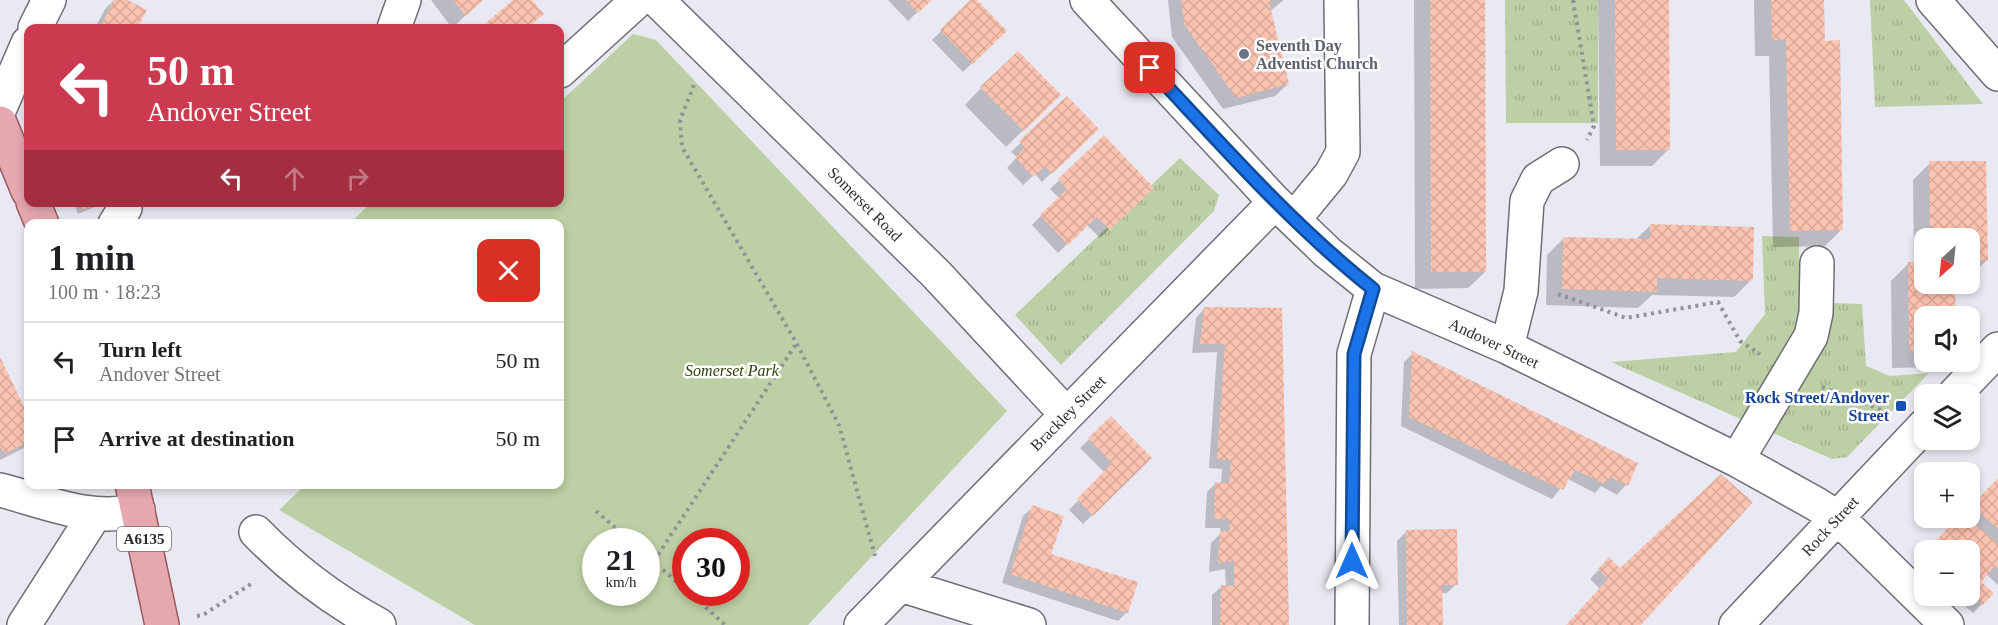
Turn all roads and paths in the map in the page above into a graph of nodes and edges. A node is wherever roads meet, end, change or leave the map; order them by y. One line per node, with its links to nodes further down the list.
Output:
1 (49, 0): 9 (street)
2 (404, 0): 10 (street)
3 (638, 0): 13 (street)
4 (657, 0): 11 (street, Somerset Road)
5 (1087, 0): 19 (street, Andover Street)
6 (1341, 0): 19 (street, Brackley Street)
7 (1573, 0): 17 (path)
8 (1933, 0): 14 (street)
9 (37, 24)
10 (395, 24)
11 (712, 53): 23 (path); 28 (street, Somerset Road)
12 (24, 56): 15 (street)
13 (570, 61)
14 (1998, 74)
15 (12, 95)
16 (0, 123): 18 (main road)
17 (1562, 164): 21 (street)
18 (24, 181)
19 (1285, 211): 22 (street, Andover Street); 28 (street, Brackley Street)
20 (1816, 264): 26 (street)
21 (1522, 282): 24 (street); 26 (path)
22 (1373, 289): 24 (street, Andover Street); 52 (street)
23 (797, 344): 39 (path); 46 (path)
24 (1507, 347): 31 (street, Andover Street)
25 (1998, 349): 27 (street)
26 (1790, 375): 29 (path); 31 (street)
27 (1965, 384)
28 (1066, 414): 43 (street, Brackley Street)
29 (1894, 414)
30 (1914, 437): 36 (street, Rock Street)
31 (1737, 460): 36 (street, Andover Street)
32 (0, 490): 35 (street)
33 (135, 497): 35 (street); 48 (main road, A6135)
34 (596, 511): 37 (path)
35 (95, 514): 47 (street)
36 (1838, 518): 53 (street, Rock Street); 54 (street, Andover Street)
37 (616, 528)
38 (256, 532): 40 (street)
39 (660, 552)
40 (285, 563): 45 (path); 49 (street)
41 (660, 566): 42 (path)
42 (672, 577)
43 (901, 585): 46 (street, Brackley Street); 51 (street)
44 (704, 606): 50 (path)
45 (202, 615)
46 (868, 618)
47 (24, 625)
48 (162, 625)
49 (379, 625)
50 (725, 625)
51 (1029, 625)
52 (1352, 625)
53 (1736, 625)
54 (1947, 625)

